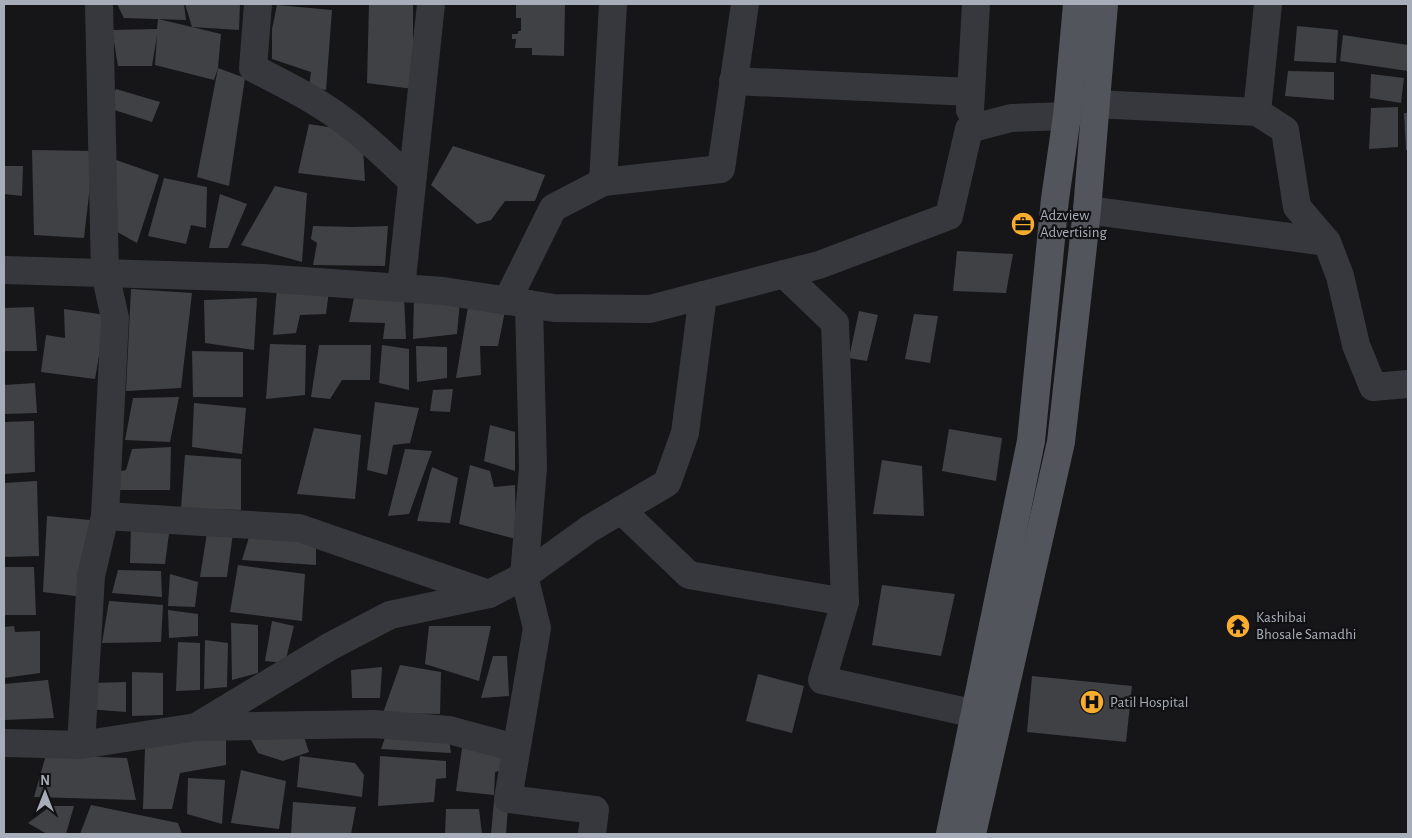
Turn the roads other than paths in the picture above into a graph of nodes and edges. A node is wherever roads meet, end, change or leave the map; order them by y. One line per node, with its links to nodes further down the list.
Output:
1 (99, 4): 21 (street)
2 (258, 4): 16 (street)
3 (431, 4): 16 (street)
4 (613, 4): 17 (street)
5 (745, 4): 10 (street)
6 (976, 4): 11 (street)
7 (1077, 4): 14 (main road)
8 (1104, 4): 12 (main road)
9 (1268, 4): 13 (street)
10 (734, 81): 11 (street); 17 (street)
11 (971, 92): 15 (street)
12 (1095, 104): 13 (street); 14 (street); 18 (main road)
13 (1257, 112): 19 (street)
14 (1068, 116): 15 (street); 32 (main road)
15 (969, 129): 22 (street)
16 (412, 181): 23 (street)
17 (603, 182): 25 (street)
18 (1087, 210): 19 (street); 39 (main road)
19 (1327, 242): 26 (street)
20 (4, 270): 21 (street)
21 (106, 273): 23 (street); 28 (street)
22 (784, 274): 24 (street); 31 (street)
23 (401, 288): 25 (street)
24 (703, 295): 25 (street); 27 (street)
25 (518, 302): 29 (street)
26 (1408, 384)
27 (621, 510): 29 (street); 31 (street)
28 (106, 516): 30 (street); 35 (street)
29 (524, 576): 30 (street); 36 (street)
30 (489, 594): 33 (street)
31 (845, 602): 32 (street)
32 (976, 714): 38 (main road)
33 (196, 727): 35 (street); 36 (street)
34 (4, 743): 35 (street)
35 (82, 745)
36 (516, 748): 37 (street)
37 (592, 834)
38 (950, 834)
39 (972, 834)

